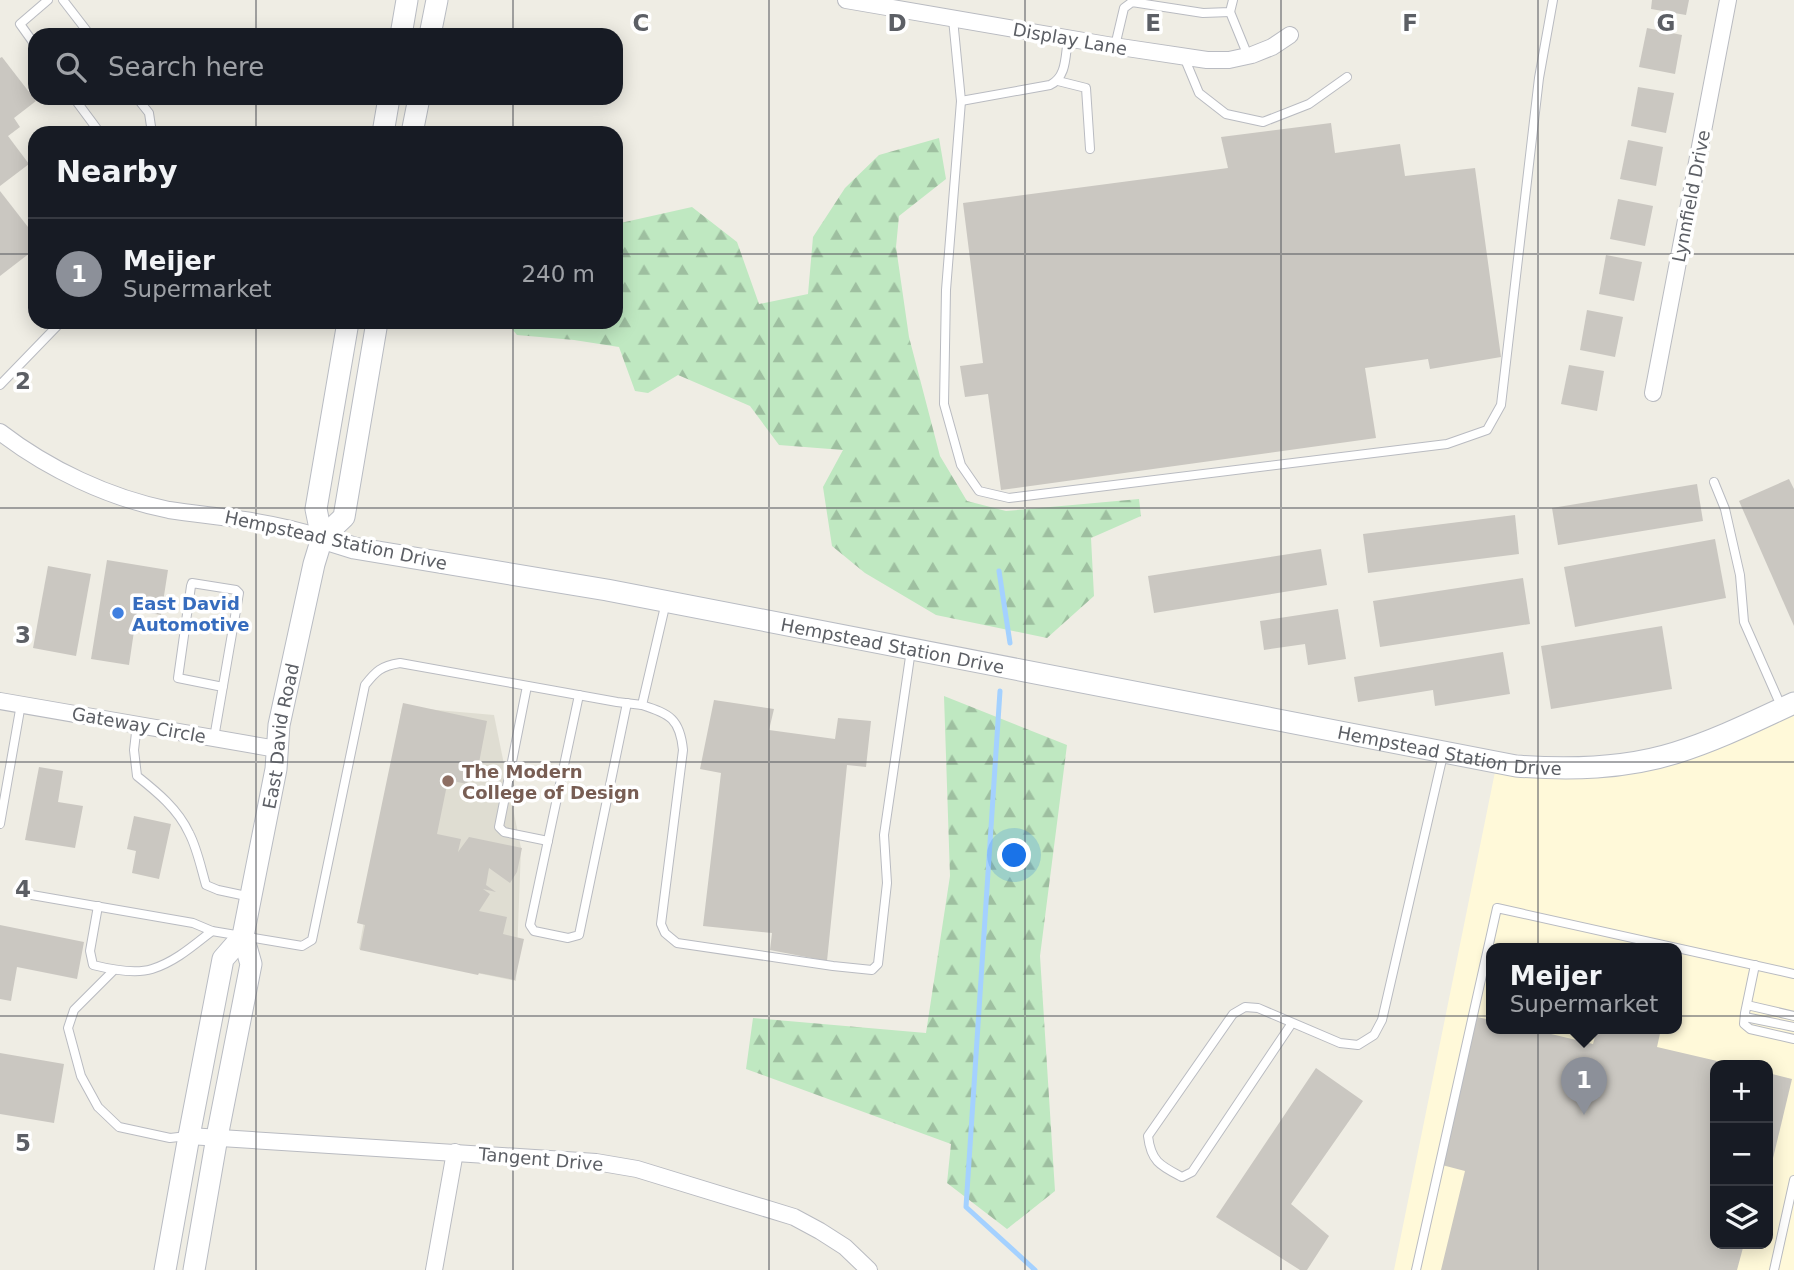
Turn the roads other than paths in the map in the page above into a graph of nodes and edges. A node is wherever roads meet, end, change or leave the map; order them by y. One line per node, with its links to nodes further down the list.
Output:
1 (48, 0): 14 (lane)
2 (63, 0): 11 (lane)
3 (407, 0): 12 (street)
4 (437, 0): 13 (street)
5 (846, 0): 10 (street, Display Lane)
6 (1233, 0): 9 (lane)
7 (1553, 0): 22 (lane)
8 (1728, 0): 36 (street, Lynnfield Drive)
9 (1230, 12): 17 (lane); 18 (lane)
10 (953, 19): 16 (street, Display Lane); 22 (lane)
11 (85, 28)
12 (402, 28)
13 (431, 28)
14 (28, 35)
15 (1290, 35): 18 (street, Display Lane)
16 (1068, 38): 17 (street, Display Lane); 21 (lane)
17 (1115, 47): 19 (street, Display Lane)
18 (1248, 56): 19 (street, Display Lane)
19 (1184, 57): 20 (lane)
20 (1347, 77)
21 (1058, 81): 22 (lane); 31 (lane)
22 (961, 101)
23 (79, 105): 27 (lane)
24 (143, 105): 28 (lane)
25 (388, 105): 29 (street)
26 (418, 105): 30 (street)
27 (95, 126)
28 (151, 126)
29 (384, 126)
30 (413, 126)
31 (1090, 149)
32 (54, 329): 35 (lane)
33 (347, 329): 39 (street, East David Road)
34 (376, 329): 39 (street, East David Road)
35 (0, 385)
36 (1653, 393)
37 (0, 432): 39 (street, Hempstead Station Drive)
38 (1714, 482): 49 (lane)
39 (322, 538): 40 (street, Hempstead Station Drive); 52 (street, East David Road)
40 (666, 602): 41 (street, Hempstead Station Drive); 48 (lane)
41 (911, 649): 48 (lane); 53 (street, Hempstead Station Drive)
42 (527, 686): 44 (lane); 55 (lane); 60 (lane)
43 (223, 687): 43 (lane); 51 (lane)
44 (579, 695): 46 (lane); 55 (lane)
45 (0, 701): 47 (street, Gateway Circle)
46 (628, 703): 48 (lane); 55 (lane)
47 (21, 704): 50 (street, Gateway Circle); 54 (lane)
48 (642, 705)
49 (1790, 707): 53 (street, Hempstead Station Drive)
50 (137, 724): 51 (street, Gateway Circle); 57 (lane)
51 (214, 738): 52 (street, Gateway Circle)
52 (277, 749): 57 (street, East David Road)
53 (1444, 752): 71 (lane)
54 (0, 824)
55 (548, 841)
56 (26, 894): 58 (lane)
57 (251, 897): 60 (street, East David Road)
58 (98, 906): 59 (lane); 66 (lane)
59 (212, 931): 60 (lane); 66 (lane)
60 (243, 936): 74 (street, East David Road); 75 (street, East David Road)
61 (1489, 943): 62 (lane)
62 (1655, 943)
63 (1682, 949): 65 (lane)
64 (1486, 957): 82 (lane)
65 (1755, 965): 67 (lane); 68 (lane)
66 (114, 970): 74 (lane)
67 (1794, 974)
68 (1747, 1005): 69 (lane); 70 (lane)
69 (1794, 1016)
70 (1745, 1017): 72 (lane); 73 (lane)
71 (1292, 1023): 71 (lane)
72 (1794, 1027)
73 (1794, 1039)
74 (189, 1136): 75 (street, Tangent Drive); 78 (street, East David Road)
75 (217, 1138): 76 (street, Tangent Drive); 79 (street, East David Road)
76 (455, 1152): 80 (street); 81 (street, Tangent Drive)
77 (1794, 1180): 83 (lane)
78 (165, 1270)
79 (194, 1270)
80 (433, 1270)
81 (869, 1270)
82 (1416, 1270)
83 (1774, 1270)

